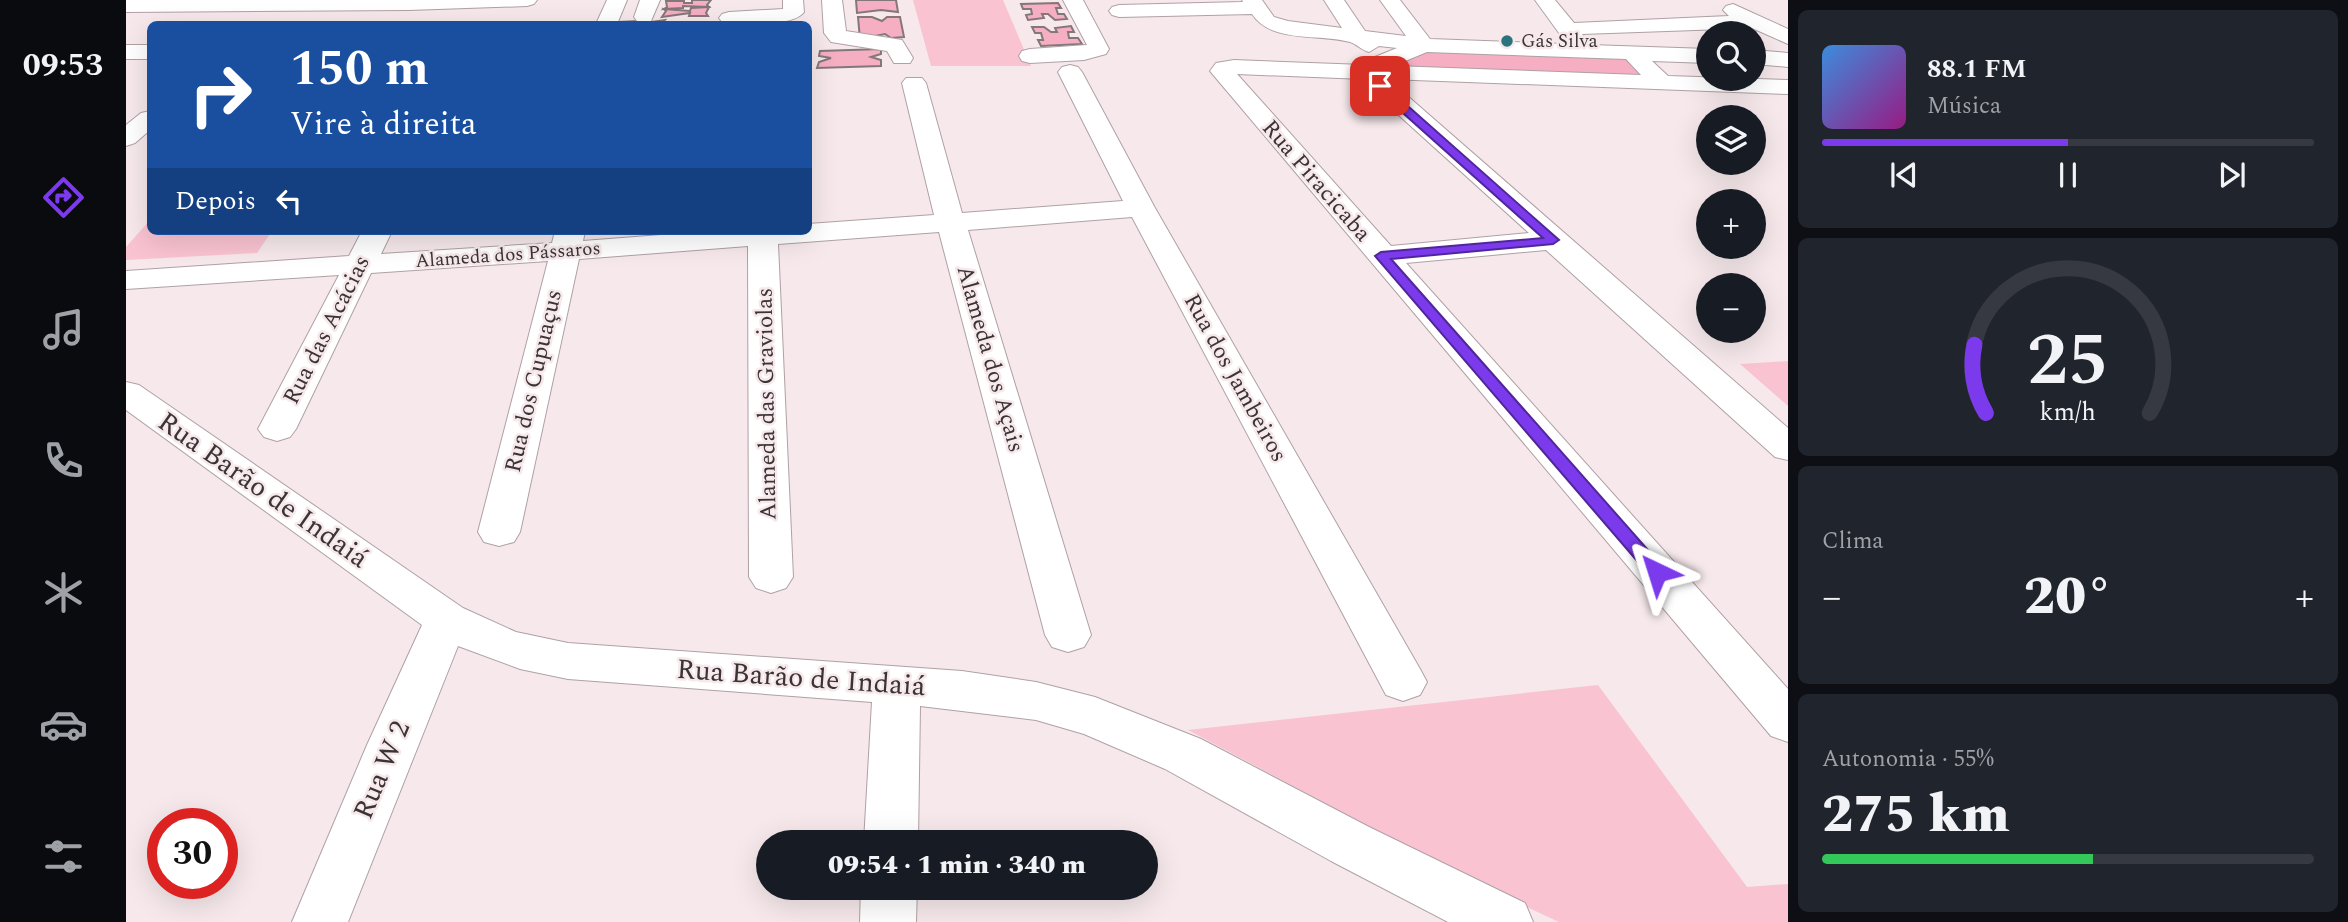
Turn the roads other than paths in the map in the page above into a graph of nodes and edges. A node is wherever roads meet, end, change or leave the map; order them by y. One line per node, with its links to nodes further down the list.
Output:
1 (527, 0): 11 (street)
2 (617, 0): 16 (street)
3 (793, 0): 14 (street)
4 (832, 0): 41 (street, Alameda dos Açais)
5 (1073, 0): 28 (street)
6 (1334, 0): 21 (street)
7 (1390, 0): 23 (street)
8 (1545, 0): 20 (street)
9 (1713, 0): 17 (street)
10 (1255, 4): 13 (street); 21 (street)
11 (302, 5): 12 (street); 15 (street)
12 (126, 6)
13 (1119, 11)
14 (729, 14)
15 (282, 21)
16 (608, 21)
17 (1757, 21)
18 (1696, 24): 20 (street)
19 (1766, 26): 22 (street)
20 (1567, 29): 26 (street)
21 (1357, 35): 23 (street); 32 (street)
22 (1788, 37)
23 (1424, 45): 26 (street); 32 (street)
24 (126, 52): 25 (street)
25 (147, 52)
26 (1584, 52): 27 (street)
27 (1629, 53): 29 (street); 34 (street)
28 (1030, 55)
29 (1696, 56)
30 (1766, 58): 31 (street)
31 (1788, 60)
32 (1375, 68): 34 (street, Rua Piracicaba); 48 (street); 50 (street, Rua Piracicaba)
33 (1070, 72): 40 (street, Rua dos Jambeiros)
34 (1662, 83): 35 (street, Rua Piracicaba)
35 (1788, 87)
36 (126, 108): 37 (street)
37 (147, 108)
38 (147, 120): 39 (street)
39 (126, 138)
40 (1139, 204): 41 (street, Alameda dos Pássaros); 59 (street, Rua dos Jambeiros)
41 (950, 218): 42 (street, Alameda dos Pássaros); 43 (street, Alameda dos Pássaros); 58 (street, Alameda dos Açais)
42 (812, 222)
43 (812, 230)
44 (624, 235): 47 (street, Alameda dos Pássaros)
45 (730, 235): 47 (street, Alameda dos Pássaros)
46 (763, 235): 56 (street, Alameda das Graviolas)
47 (568, 240): 49 (street, Alameda dos Pássaros); 55 (street, Rua dos Cupuaçus)
48 (1553, 240): 50 (street); 54 (street)
49 (368, 249): 51 (street, Alameda dos Pássaros); 53 (street, Rua das Acácias)
50 (1381, 256): 61 (street, Rua Piracicaba)
51 (135, 277)
52 (126, 393): 57 (street, Rua Barão de Indaiá)
53 (276, 429)
54 (1788, 448)
55 (499, 532)
56 (771, 577)
57 (447, 620): 60 (street, Rua Barão de Indaiá); 64 (street, Rua W 2)
58 (1068, 635)
59 (1403, 682)
60 (897, 685): 62 (street); 66 (street, Rua Barão de Indaiá)
61 (1788, 722)
62 (891, 830)
63 (889, 900): 65 (street)
64 (320, 922)
65 (888, 922)
66 (1505, 922)

